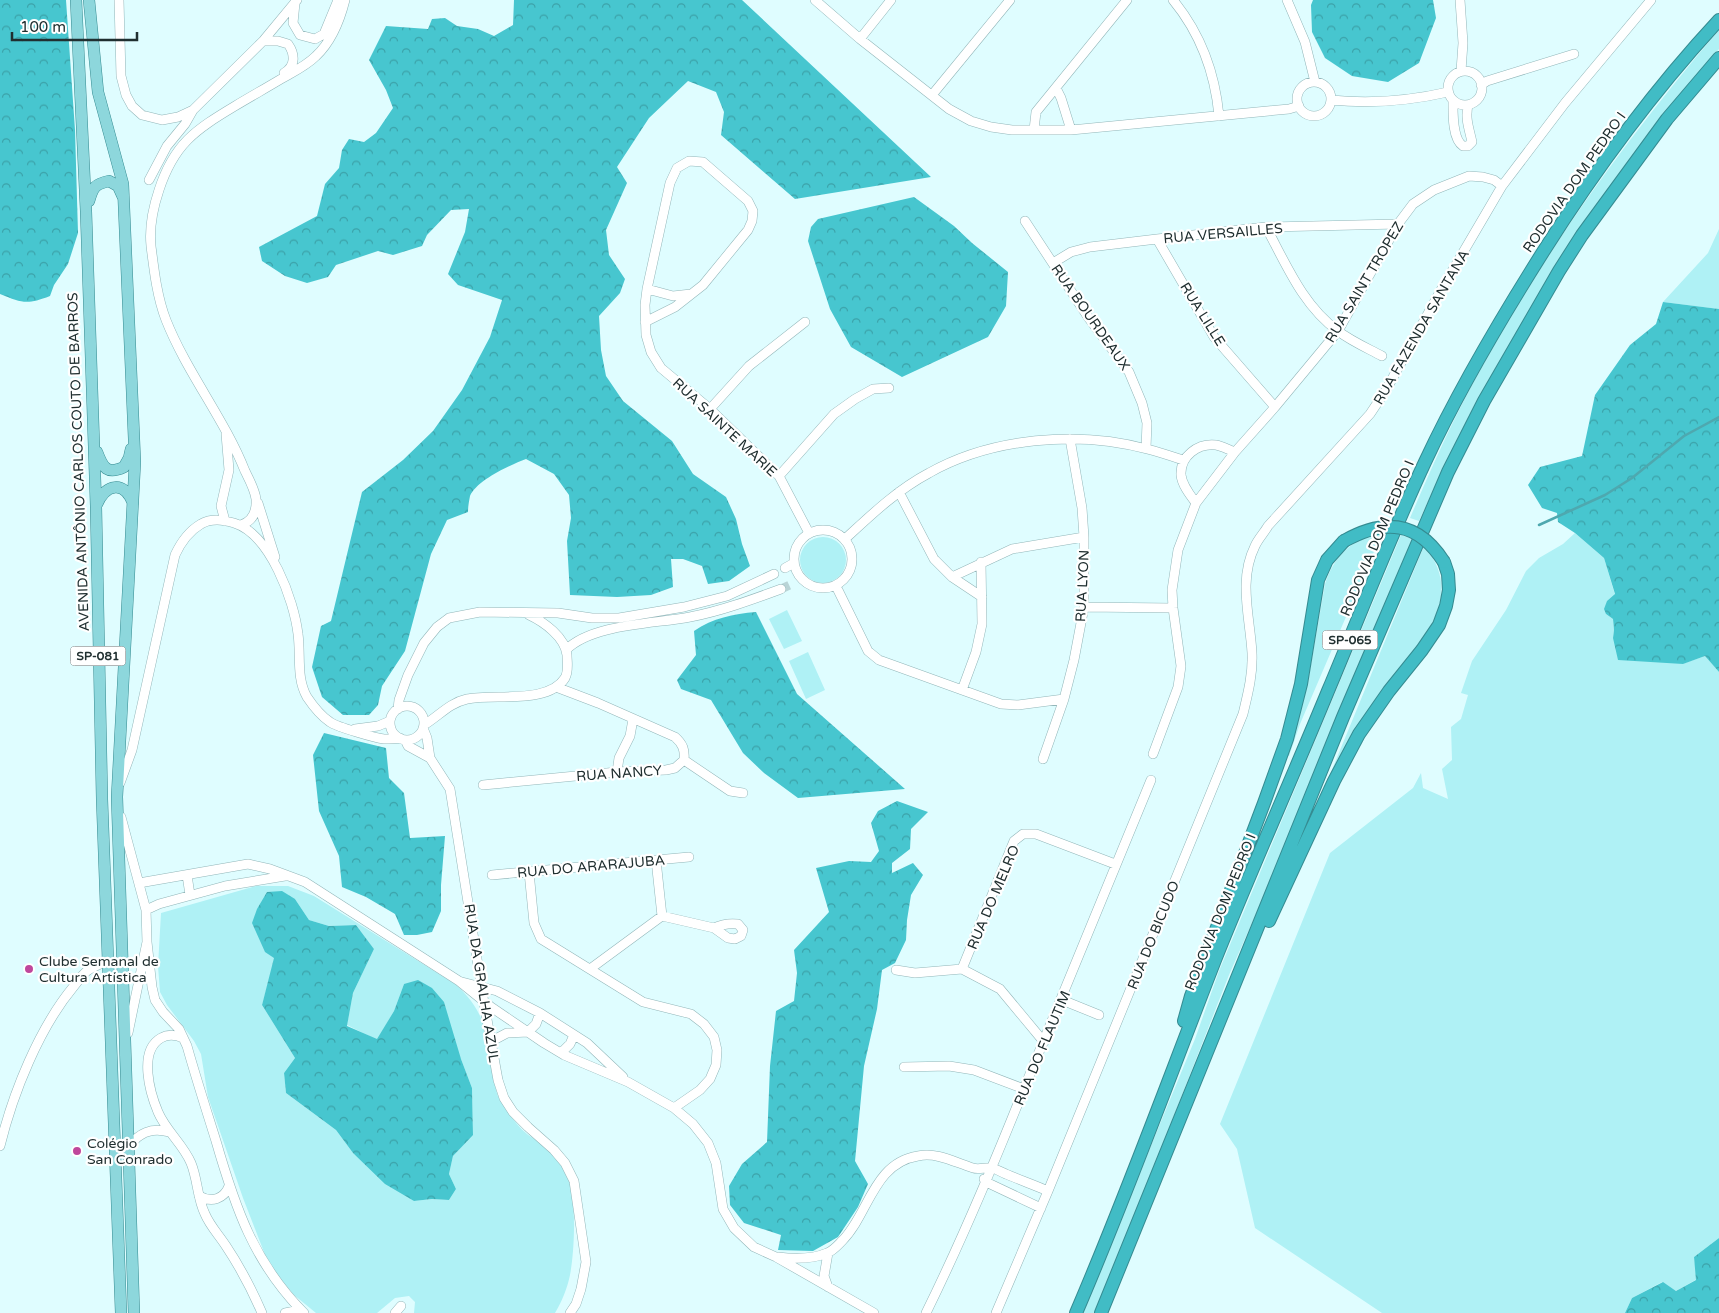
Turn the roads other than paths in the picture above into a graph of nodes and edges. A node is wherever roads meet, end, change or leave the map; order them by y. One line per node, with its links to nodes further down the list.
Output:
1 (76, 0): 38 (main road, AVENIDA ANTÔNIO CARLOS COUTO DE BARROS / SP-081)
2 (91, 0): 37 (main road, SP-081)
3 (119, 0): 31 (street)
4 (338, 0): 14 (street)
5 (345, 0): 26 (street)
6 (815, 0): 16 (street)
7 (891, 0): 16 (street)
8 (1010, 0): 25 (street)
9 (1127, 0): 23 (street)
10 (1173, 0): 32 (street)
11 (1287, 0): 21 (street)
12 (1460, 0): 20 (street)
13 (1651, 0): 36 (street, RUA FAZENDA SANTANA)
14 (296, 2): 17 (street)
15 (1719, 20): 140 (highway, RODOVIA DOM PEDRO I / SP-065)
16 (860, 38): 25 (street)
17 (263, 40): 26 (street); 31 (street)
18 (1574, 54): 22 (street)
19 (1719, 58): 132 (highway, SP-065)
20 (1461, 71): 22 (street); 24 (street)
21 (1316, 82): 27 (street); 30 (street)
22 (1481, 85): 29 (street)
23 (1056, 88): 33 (street); 34 (street)
24 (1448, 92): 27 (street); 28 (street)
25 (932, 95): 33 (street)
26 (245, 100): 53 (street)
27 (1331, 100): 30 (street)
28 (1453, 100): 29 (street); 29 (street)
29 (1468, 105)
30 (1299, 106): 32 (street)
31 (193, 110): 35 (street)
32 (1219, 116): 34 (street)
33 (1034, 130): 34 (street)
34 (1071, 130)
35 (149, 180)
36 (1502, 186): 40 (street, RUA SAINT TROPEZ); 71 (street, RUA FAZENDA SANTANA)
37 (124, 198): 38 (main road); 54 (main road, SP-081)
38 (86, 211): 55 (main road, AVENIDA ANTÔNIO CARLOS COUTO DE BARROS / SP-081)
39 (1025, 221): 43 (street, RUA BOURDEAUX)
40 (1398, 224): 41 (street, RUA VERSAILLES); 48 (street, RUA SAINT TROPEZ)
41 (1266, 227): 42 (street, RUA VERSAILLES); 48 (street)
42 (1157, 239): 43 (street, RUA VERSAILLES); 51 (street, RUA LILLE)
43 (1052, 263): 57 (street, RUA BOURDEAUX)
44 (647, 289): 45 (street); 45 (street, RUA SAINTE MARIE); 46 (street, RUA SAINTE MARIE)
45 (694, 293): 46 (street, RUA SAINTE MARIE)
46 (645, 322): 52 (street, RUA SAINTE MARIE)
47 (805, 322): 52 (street)
48 (1338, 331): 49 (street); 51 (street, RUA SAINT TROPEZ)
49 (1382, 356)
50 (889, 388): 60 (street)
51 (1275, 407): 58 (street, RUA SAINT TROPEZ)
52 (710, 409): 60 (street, RUA SAINTE MARIE)
53 (226, 429): 62 (street); 66 (street)
54 (134, 431): 55 (main road); 63 (main road, SP-081)
55 (93, 436): 65 (main road, AVENIDA ANTÔNIO CARLOS COUTO DE BARROS / SP-081)
56 (1070, 439): 57 (street); 61 (street); 69 (street, RUA LYON)
57 (1146, 448): 59 (street)
58 (1235, 452): 59 (street); 64 (street, RUA SAINT TROPEZ)
59 (1183, 460): 64 (street)
60 (779, 476): 68 (street, RUA SAINTE MARIE)
61 (899, 492): 70 (street); 77 (street)
62 (256, 497): 67 (street); 74 (street)
63 (133, 503): 65 (main road); 103 (main road, SP-081)
64 (1196, 503): 84 (street, RUA SAINT TROPEZ)
65 (96, 506): 119 (main road, AVENIDA ANTÔNIO CARLOS COUTO DE BARROS / SP-081)
66 (224, 520): 67 (street); 103 (street)
67 (240, 525): 74 (street)
68 (809, 533): 70 (street); 73 (street)
69 (1084, 537): 72 (street); 83 (street, RUA LYON)
70 (845, 538): 80 (street)
71 (1254, 546): 149 (street, RUA DO BICUDO)
72 (981, 562): 77 (street); 82 (street)
73 (794, 563): 75 (street); 78 (street)
74 (277, 565): 94 (street)
75 (785, 568)
76 (774, 574): 85 (street)
77 (952, 577): 82 (street)
78 (802, 580): 79 (street); 80 (street)
79 (792, 584)
80 (836, 586): 88 (street)
81 (781, 588): 86 (street)
82 (982, 597): 88 (street)
83 (1084, 607): 84 (street); 89 (street, RUA LYON)
84 (1173, 608): 96 (street, RUA SAINT TROPEZ)
85 (526, 613): 86 (street); 90 (street)
86 (566, 650): 87 (street)
87 (556, 687): 91 (street); 93 (street)
88 (962, 690): 89 (street)
89 (1064, 699): 98 (street, RUA LYON)
90 (398, 709): 92 (street); 93 (street)
91 (633, 719): 99 (street); 100 (street)
92 (390, 721): 94 (street); 95 (street)
93 (424, 726): 95 (street); 97 (street, RUA DA GRALHA AZUL)
94 (350, 729): 95 (street)
95 (402, 739): 97 (street, RUA DA GRALHA AZUL)
96 (1153, 754)
97 (430, 758): 124 (street, RUA DA GRALHA AZUL)
98 (1043, 759)
99 (684, 760): 100 (street, RUA NANCY); 104 (street)
100 (617, 772): 102 (street, RUA NANCY)
101 (1151, 780): 108 (street, RUA DO FLAUTIM)
102 (483, 785)
103 (117, 790): 105 (main road, SP-081)
104 (743, 793)
105 (117, 803): 113 (street); 135 (main road, SP-081)
106 (690, 857): 107 (street, RUA DO ARARAJUBA)
107 (656, 860): 109 (street, RUA DO ARARAJUBA); 116 (street)
108 (1116, 864): 120 (street, RUA DO MELRO); 125 (street, RUA DO FLAUTIM)
109 (529, 872): 111 (street, RUA DO ARARAJUBA); 121 (street)
110 (187, 875): 112 (street); 113 (street); 114 (street)
111 (492, 875)
112 (285, 876): 114 (street); 123 (street)
113 (139, 883): 115 (street)
114 (190, 895): 115 (street)
115 (146, 910): 118 (street)
116 (662, 916): 117 (street); 121 (street)
117 (714, 928)
118 (147, 942): 131 (street); 135 (street)
119 (107, 961): 143 (street); 155 (main road, AVENIDA ANTÔNIO CARLOS COUTO DE BARROS / SP-081)
120 (962, 969): 122 (street); 134 (street)
121 (590, 970): 141 (street)
122 (896, 970)
123 (459, 981): 124 (street); 126 (street)
124 (482, 987): 126 (street, RUA DA GRALHA AZUL); 127 (street)
125 (1062, 1000): 128 (street); 134 (street, RUA DO FLAUTIM)
126 (484, 1001): 129 (street); 133 (street, RUA DA GRALHA AZUL)
127 (540, 1013): 129 (street); 130 (street)
128 (1100, 1015)
129 (528, 1032): 133 (street); 136 (street)
130 (574, 1036): 136 (street); 138 (street)
131 (183, 1038): 142 (street); 148 (street)
132 (1213, 1038): 140 (highway, bridge); 165 (highway, SP-065)
133 (492, 1041): 160 (street, RUA DA GRALHA AZUL)
134 (1044, 1042): 139 (street, RUA DO FLAUTIM)
135 (125, 1051): 144 (main road, SP-081)
136 (560, 1053): 138 (street)
137 (904, 1067): 139 (street)
138 (628, 1082): 141 (street)
139 (1024, 1089): 145 (street, RUA DO FLAUTIM)
140 (1161, 1102): 164 (highway, RODOVIA DOM PEDRO I / SP-065)
141 (674, 1108): 153 (street)
142 (168, 1132): 144 (street); 150 (street)
143 (0, 1146)
144 (129, 1147): 156 (main road, SP-081)
145 (992, 1168): 146 (street); 147 (street, RUA DO FLAUTIM); 149 (street)
146 (975, 1169): 147 (street); 152 (street)
147 (986, 1182): 151 (street); 162 (street, RUA DO FLAUTIM)
148 (229, 1186): 150 (street); 159 (street)
149 (1048, 1192): 151 (street, RUA DO BICUDO)
150 (199, 1196): 157 (street)
151 (1041, 1208): 163 (street, RUA DO BICUDO)
152 (828, 1253): 153 (street); 154 (street)
153 (776, 1257): 154 (street)
154 (828, 1287): 161 (street)
155 (121, 1313)
156 (134, 1313)
157 (262, 1313)
158 (285, 1313): 159 (street)
159 (304, 1313)
160 (570, 1313)
161 (874, 1313)
162 (926, 1313)
163 (996, 1313)
164 (1076, 1313)
165 (1101, 1313)

